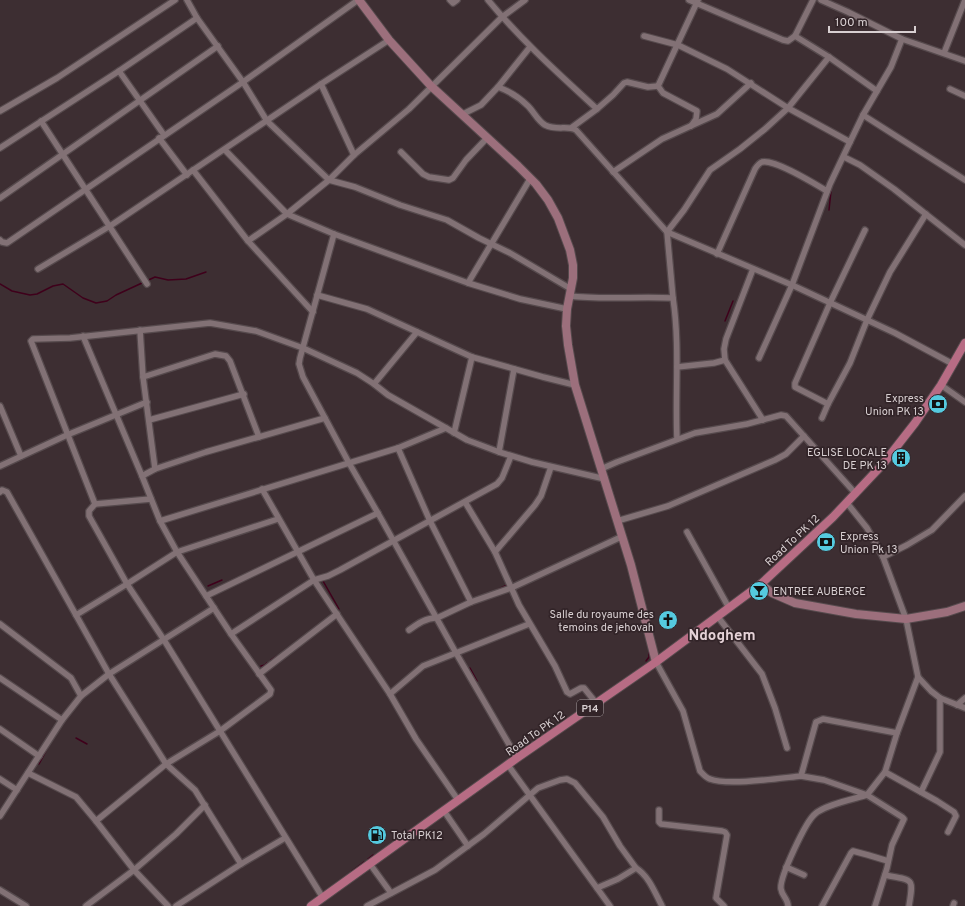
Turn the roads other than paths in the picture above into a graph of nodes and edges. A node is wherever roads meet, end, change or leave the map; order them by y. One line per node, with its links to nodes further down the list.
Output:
1 (175, 0): 38 (street)
2 (187, 0): 14 (street)
3 (359, 0): 18 (street); 26 (street)
4 (450, 0): 5 (street)
5 (457, 0)
6 (488, 0): 13 (street)
7 (525, 0): 13 (street)
8 (690, 0): 12 (street)
9 (813, 0): 16 (street)
10 (821, 0): 17 (street)
11 (965, 0): 22 (street)
12 (697, 2): 16 (street); 19 (street)
13 (502, 17): 21 (street); 29 (street)
14 (197, 18): 20 (street); 25 (street)
15 (644, 36): 19 (street)
16 (795, 36): 23 (street)
17 (902, 39): 22 (street); 33 (street)
18 (389, 40): 28 (street); 29 (street)
19 (678, 45): 27 (street); 30 (street)
20 (218, 46): 26 (street); 35 (street)
21 (530, 47): 31 (street); 37 (street)
22 (944, 53): 24 (street)
23 (829, 57): 33 (street); 36 (street)
24 (965, 61)
25 (119, 71): 35 (street); 42 (street)
26 (243, 82): 41 (street); 45 (street)
27 (750, 83): 36 (street); 43 (street)
28 (321, 84): 41 (street); 52 (street)
29 (431, 86): 39 (street); 52 (street)
30 (658, 86): 37 (street); 43 (street)
31 (498, 87): 39 (street); 44 (street)
32 (950, 89): 34 (street)
33 (877, 91): 40 (street)
34 (965, 96)
35 (140, 100): 45 (street); 51 (street)
36 (788, 108): 47 (street); 67 (street)
37 (598, 109): 44 (street)
38 (0, 111)
39 (463, 114): 46 (street)
40 (864, 115): 47 (street); 59 (street)
41 (267, 121): 49 (street); 58 (street)
42 (41, 122): 48 (street); 51 (street)
43 (691, 126): 55 (street)
44 (571, 128): 55 (street)
45 (162, 136): 56 (street); 60 (street)
46 (487, 138): 50 (street); 57 (street)
47 (850, 142): 53 (street)
48 (0, 148)
49 (225, 150): 54 (street); 63 (street)
50 (401, 152)
51 (62, 154): 60 (street); 62 (street)
52 (354, 155): 58 (street)
53 (844, 157): 61 (street); 64 (street)
54 (193, 170): 56 (street); 70 (street)
55 (613, 172): 67 (street)
56 (187, 175): 65 (street)
57 (530, 179): 71 (street); 79 (street)
58 (329, 180): 63 (street); 71 (street)
59 (965, 180)
60 (85, 189): 65 (street); 69 (street)
61 (827, 191): 73 (street); 78 (street)
62 (0, 198)
63 (287, 214): 68 (street); 70 (street)
64 (926, 214): 72 (street); 85 (street)
65 (110, 226): 74 (street); 77 (street)
66 (865, 230): 82 (street)
67 (666, 232): 73 (street); 81 (street)
68 (334, 234): 76 (street); 80 (street)
69 (0, 240)
70 (248, 241): 84 (street)
71 (491, 244): 76 (street); 79 (street)
72 (965, 245)
73 (717, 254): 75 (street)
74 (38, 269)
75 (753, 269): 78 (street); 93 (street)
76 (468, 283): 83 (street)
77 (147, 284)
78 (792, 285): 82 (street); 92 (street)
79 (570, 292): 81 (street); 83 (street)
80 (317, 294): 84 (street); 87 (street)
81 (673, 298): 95 (street)
82 (830, 303): 85 (street); 104 (street)
83 (567, 309): 99 (street)
84 (313, 312): 90 (street)
85 (867, 320): 94 (street); 104 (street)
86 (140, 330): 88 (street); 90 (street); 97 (street)
87 (417, 332): 91 (street); 98 (street)
88 (83, 336): 106 (street); 113 (street)
89 (965, 343): 94 (main road, P14)
90 (302, 348): 98 (street); 107 (street)
91 (472, 357): 96 (street); 112 (street)
92 (759, 358)
93 (725, 360): 95 (street); 110 (street)
94 (953, 364): 100 (main road, P14)
95 (677, 367): 116 (street)
96 (514, 369): 99 (street); 118 (street)
97 (143, 377): 101 (street); 102 (street)
98 (374, 384): 111 (street)
99 (575, 385): 125 (street)
100 (941, 386): 103 (street); 130 (main road, P14)
101 (244, 394): 109 (street); 115 (street)
102 (147, 402): 106 (street); 109 (street)
103 (965, 402)
104 (828, 404): 108 (street)
105 (0, 406): 119 (street)
106 (116, 414): 113 (street); 126 (street)
107 (325, 418): 115 (street); 121 (street)
108 (822, 418)
109 (149, 420): 124 (street)
110 (763, 420): 114 (street); 116 (street)
111 (446, 428): 112 (street); 117 (street)
112 (454, 433): 118 (street)
113 (67, 435): 119 (street); 135 (street)
114 (804, 436): 130 (street); 140 (street)
115 (259, 437): 124 (street)
116 (677, 439): 125 (street)
117 (398, 448): 121 (street); 139 (street)
118 (498, 452): 120 (street)
119 (21, 456): 122 (street)
120 (511, 456): 123 (street); 133 (street)
121 (349, 463): 128 (street); 136 (street)
122 (0, 466)
123 (551, 467): 127 (street); 146 (street)
124 (155, 469): 126 (street)
125 (602, 469): 127 (street)
126 (142, 476): 132 (street)
127 (605, 479): 140 (street)
128 (262, 489): 137 (street); 138 (street)
129 (0, 492): 158 (street)
130 (856, 494): 134 (main road, Road To PK 12 / P14)
131 (965, 496): 147 (street)
132 (151, 499): 135 (street); 138 (street)
133 (465, 502): 139 (street); 146 (street)
134 (847, 503): 147 (street); 150 (main road, Road To PK 12 / P14)
135 (95, 504): 149 (street)
136 (378, 513): 143 (street); 145 (street)
137 (278, 519): 144 (street); 145 (street)
138 (160, 521): 144 (street)
139 (430, 521): 143 (street); 153 (street)
140 (617, 522): 142 (street)
141 (687, 532): 156 (street)
142 (621, 537): 151 (street); 168 (street)
143 (394, 542): 148 (street); 160 (street)
144 (177, 552): 149 (street); 152 (street)
145 (298, 552): 148 (street); 152 (street)
146 (495, 552): 151 (street)
147 (883, 557): 161 (street)
148 (314, 580): 157 (street); 165 (street)
149 (127, 584): 158 (street); 166 (street)
150 (761, 584): 156 (main road, Road To PK 12 / P14); 161 (street)
151 (511, 588): 153 (street); 163 (street)
152 (206, 596): 155 (street)
153 (471, 602): 160 (street)
154 (965, 606): 161 (street)
155 (214, 608): 165 (street); 166 (street)
156 (729, 608): 159 (main road, Road To PK 12 / P14)
157 (336, 614): 170 (street); 173 (street)
158 (76, 615): 169 (street)
159 (718, 617): 168 (main road, Road To PK 12 / P14); 184 (street)
160 (437, 618): 164 (street); 167 (street)
161 (906, 619): 171 (street)
162 (0, 624): 174 (street)
163 (530, 624): 167 (street); 177 (street)
164 (409, 630)
165 (231, 634): 170 (street)
166 (164, 640): 169 (street); 182 (street)
167 (456, 653): 173 (street); 186 (street)
168 (656, 662): 177 (main road, Road To PK 12 / P14); 191 (street)
169 (109, 674): 174 (street); 187 (street)
170 (259, 674): 182 (street)
171 (918, 677): 175 (street); 183 (street)
172 (0, 678): 180 (street)
173 (390, 694): 197 (street)
174 (81, 696): 180 (street)
175 (940, 698): 178 (street); 194 (street)
176 (965, 698): 178 (street)
177 (596, 704): 186 (main road, Road To PK 12 / P14)
178 (958, 705): 179 (street)
179 (965, 708)
180 (62, 720): 185 (street)
181 (0, 729): 185 (street)
182 (220, 731): 187 (street); 204 (street)
183 (897, 733): 189 (street); 191 (street)
184 (787, 748)
185 (39, 756): 190 (street)
186 (517, 758): 188 (main road, Road To PK 12 / P14)
187 (166, 764): 198 (street); 202 (street)
188 (508, 765): 195 (street); 197 (main road, Road To PK 12 / P14)
189 (886, 772): 194 (street); 196 (street)
190 (28, 773): 193 (street); 202 (street)
191 (801, 776): 196 (street)
192 (0, 779): 193 (street)
193 (17, 790): 201 (street)
194 (921, 792): 203 (street)
195 (529, 794): 205 (street); 210 (street); 214 (street)
196 (867, 795): 206 (street); 209 (street)
197 (458, 800): 200 (main road, Road To PK 12 / P14)
198 (205, 806): 207 (street); 211 (street)
199 (659, 810): 226 (street)
200 (444, 811): 205 (street); 208 (main road, Road To PK 12 / P14)
201 (0, 816)
202 (96, 821): 211 (street)
203 (948, 832)
204 (285, 838): 207 (street); 217 (street)
205 (468, 846): 216 (street)
206 (888, 861): 213 (street); 228 (street)
207 (241, 864): 221 (street)
208 (370, 864): 216 (street); 217 (main road, Road To PK 12 / P14)
209 (786, 867): 212 (street); 227 (street)
210 (636, 868): 214 (street); 225 (street)
211 (134, 870): 219 (street); 220 (street)
212 (804, 875)
213 (885, 875): 229 (street); 230 (street)
214 (597, 888): 224 (street)
215 (0, 891): 218 (street)
216 (391, 893): 223 (street)
217 (323, 898): 222 (main road, Road To PK 12 / P14)
218 (26, 906)
219 (86, 906)
220 (168, 906)
221 (176, 906)
222 (311, 906)
223 (368, 906)
224 (610, 906)
225 (662, 906)
226 (724, 906)
227 (788, 906)
228 (822, 906)
229 (875, 906)
230 (909, 906)

